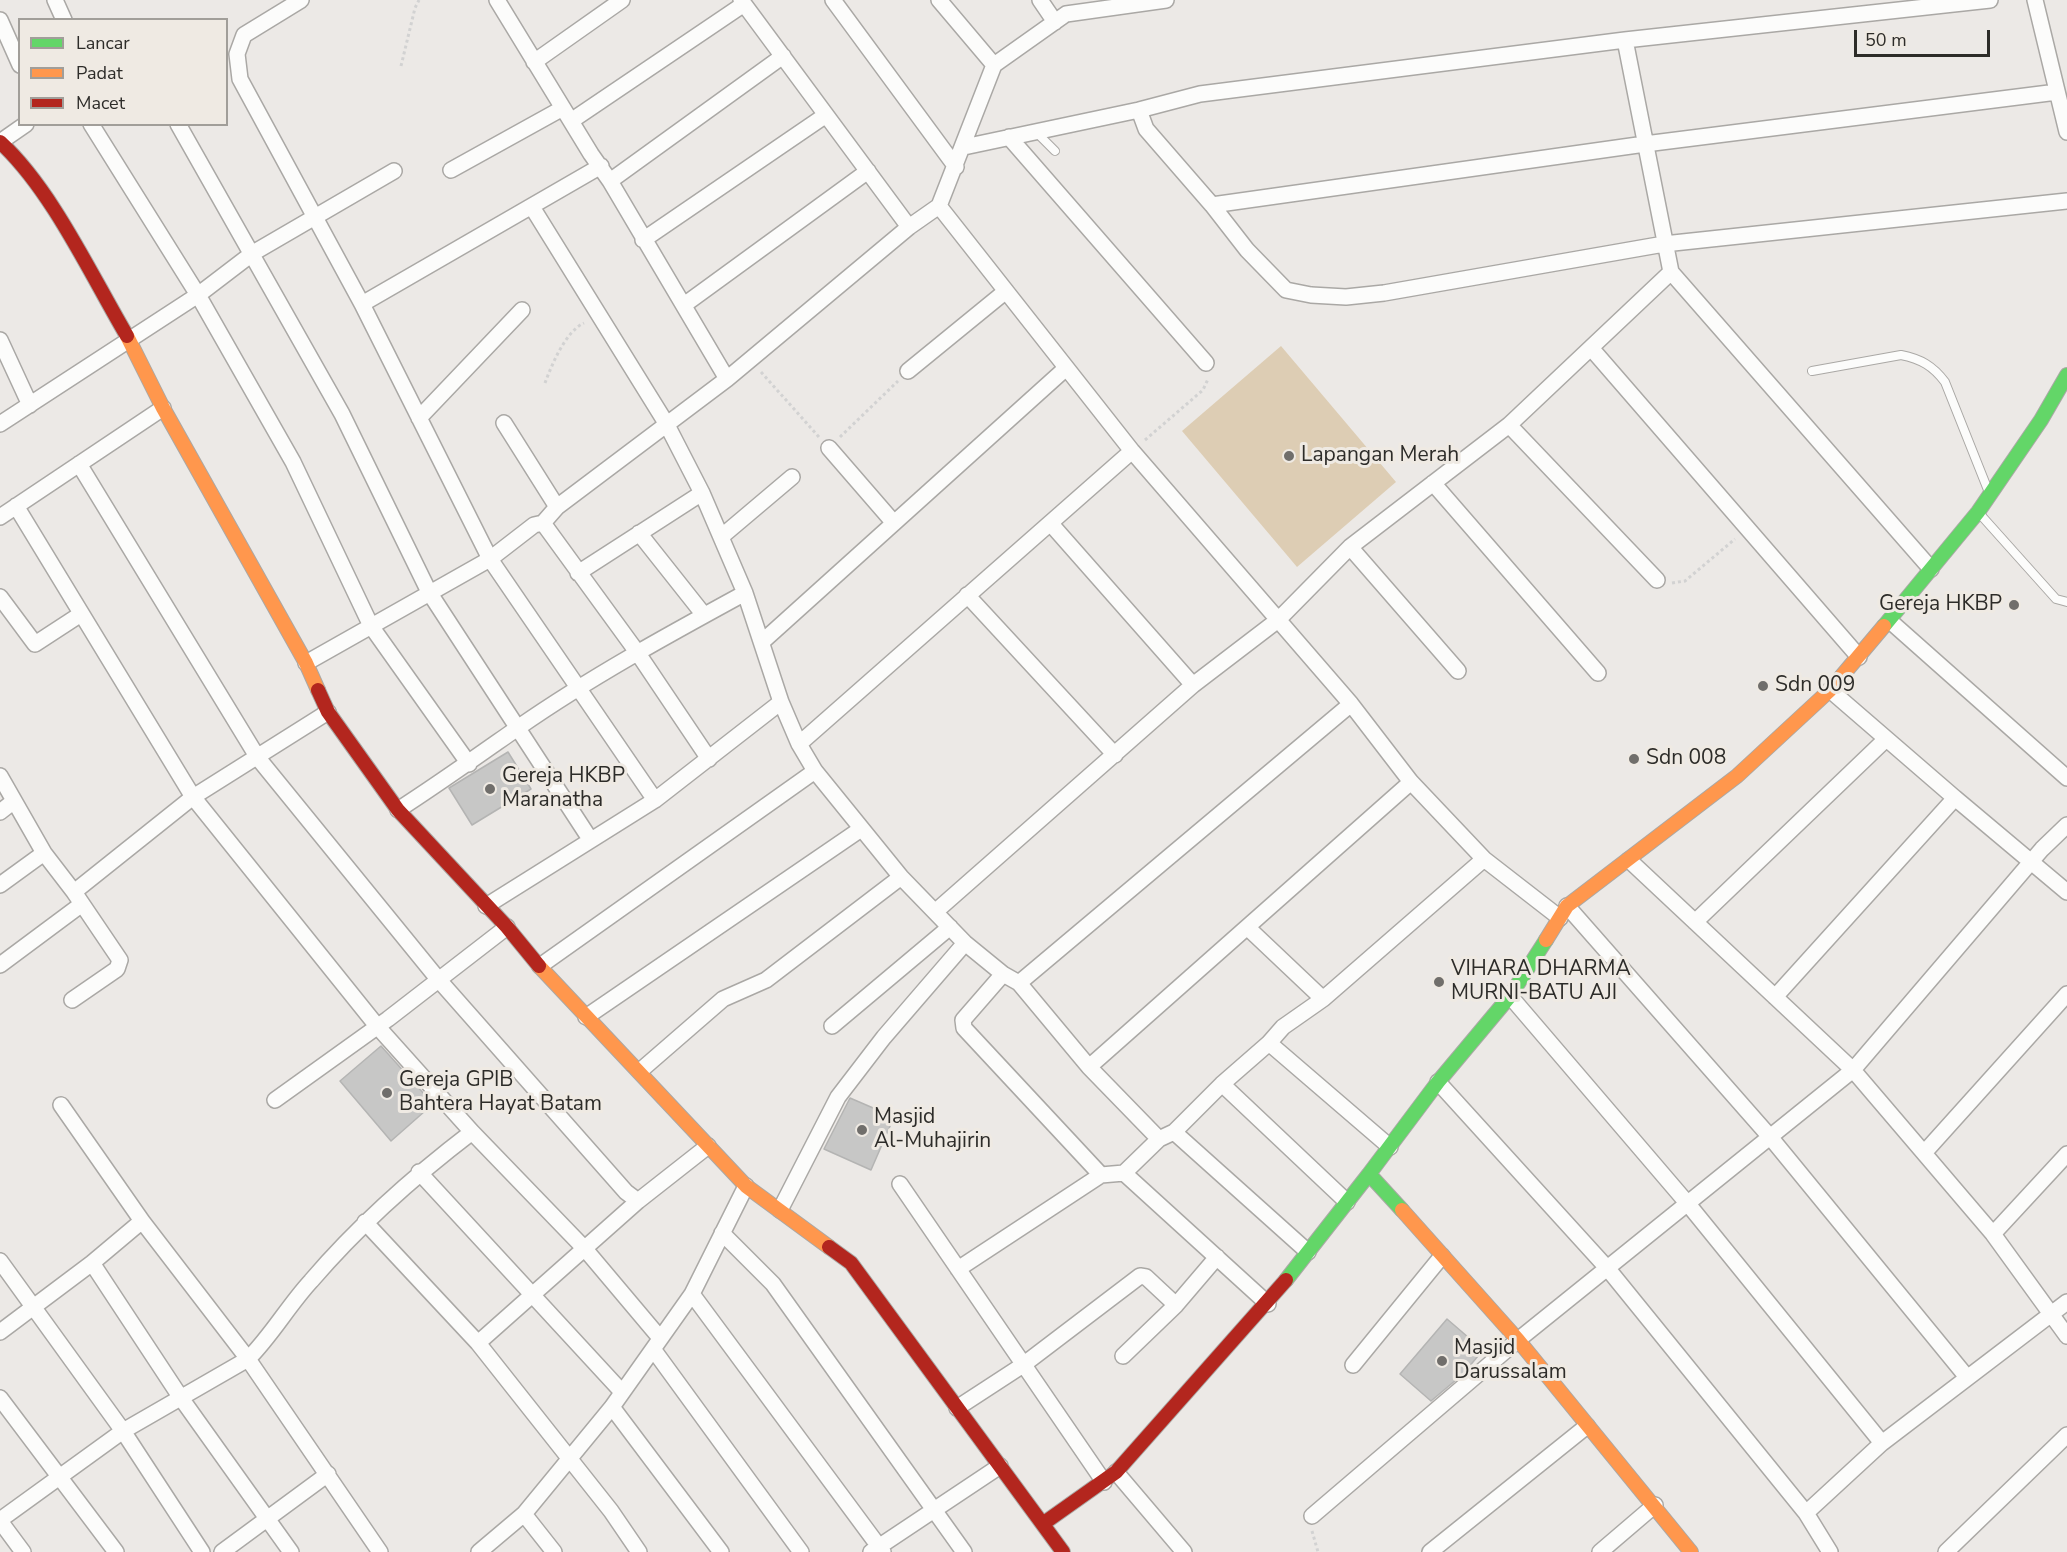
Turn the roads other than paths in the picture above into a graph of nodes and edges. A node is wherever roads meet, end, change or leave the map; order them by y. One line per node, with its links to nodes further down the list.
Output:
1 (55, 0): 13 (street)
2 (301, 0): 45 (street)
3 (497, 0): 18 (street)
4 (622, 0): 18 (street)
5 (833, 0): 36 (street)
6 (939, 0): 19 (street)
7 (1040, 0): 12 (street)
8 (1166, 0): 12 (street)
9 (1990, 0): 15 (street)
10 (2035, 0): 20 (street)
11 (743, 2): 16 (street); 24 (street)
12 (1063, 12): 19 (street)
13 (63, 18)
14 (0, 20): 17 (street)
15 (1625, 40): 22 (street); 32 (street)
16 (783, 56): 23 (street); 40 (street)
17 (18, 60)
18 (534, 62): 21 (street)
19 (994, 65): 33 (street)
20 (2057, 92): 29 (street); 32 (street)
21 (563, 108): 24 (street); 37 (street)
22 (1138, 110): 28 (street); 42 (street)
23 (826, 114): 39 (street); 47 (street)
24 (571, 121): 35 (street)
25 (23, 126): 31 (street)
26 (92, 126): 52 (street)
27 (179, 126): 49 (street)
28 (1035, 131): 30 (street); 34 (lane)
29 (2067, 132)
30 (1009, 137): 33 (street); 59 (street)
31 (0, 142): 57 (street)
32 (1645, 144): 42 (street); 48 (street)
33 (964, 147): 36 (street)
34 (1055, 151)
35 (601, 166): 40 (street); 44 (street)
36 (957, 167): 43 (street)
37 (451, 170)
38 (394, 171): 45 (street)
39 (868, 171): 46 (street); 54 (street)
40 (610, 181): 47 (street)
41 (2067, 201): 48 (street)
42 (1212, 205): 48 (street)
43 (939, 206): 46 (street); 51 (street)
44 (532, 207): 53 (street); 69 (street)
45 (315, 216): 49 (street); 53 (street)
46 (909, 227): 64 (street)
47 (643, 240): 54 (street)
48 (1664, 244): 50 (street)
49 (253, 253): 52 (street); 93 (street)
50 (1671, 272): 58 (street); 90 (street)
51 (1006, 291): 60 (street); 61 (street)
52 (198, 295): 57 (street); 102 (street)
53 (362, 304): 67 (street)
54 (684, 305): 64 (street)
55 (522, 310): 67 (street)
56 (0, 340): 65 (street)
57 (130, 341): 65 (street); 66 (street)
58 (1591, 348): 71 (street); 105 (street)
59 (1206, 363)
60 (1065, 369): 73 (street); 84 (street)
61 (908, 371)
62 (1812, 371): 78 (lane)
63 (2067, 375): 78 (street)
64 (727, 379): 69 (street)
65 (30, 405): 70 (street)
66 (163, 408): 74 (street); 106 (street)
67 (418, 418): 89 (street)
68 (504, 423): 80 (street)
69 (666, 423): 77 (street); 80 (street)
70 (0, 424)
71 (1509, 425): 76 (street); 92 (street)
72 (829, 448): 84 (street)
73 (1132, 451): 85 (street); 100 (street)
74 (79, 464): 79 (street); 119 (street)
75 (792, 477): 87 (street)
76 (1433, 483): 88 (street); 108 (street)
77 (702, 493): 86 (street); 87 (street)
78 (1990, 494): 81 (street)
79 (16, 506): 82 (street); 98 (street)
80 (557, 507): 83 (street)
81 (1978, 512): 90 (street); 97 (lane)
82 (0, 517)
83 (543, 523): 89 (street); 91 (street)
84 (894, 523): 103 (street)
85 (1051, 524): 95 (street); 109 (street)
86 (639, 533): 91 (street); 99 (street)
87 (721, 537): 94 (street)
88 (1350, 547): 100 (street); 107 (street)
89 (490, 559): 93 (street); 110 (street)
90 (1931, 569): 101 (street)
91 (578, 573): 104 (street)
92 (1658, 580)
93 (429, 592): 102 (street); 115 (street)
94 (745, 593): 99 (street); 103 (street)
95 (967, 595): 117 (street); 118 (street)
96 (0, 597): 98 (street)
97 (2067, 602)
98 (81, 614): 126 (street)
99 (704, 615): 104 (street)
100 (1278, 620): 109 (street); 113 (street)
101 (1890, 621): 105 (street); 124 (street)
102 (370, 626): 106 (street); 121 (street)
103 (762, 642): 112 (street)
104 (636, 652): 110 (street); 120 (street)
105 (1859, 657): 111 (street)
106 (306, 663): 114 (street)
107 (1458, 671)
108 (1598, 673)
109 (1193, 685): 118 (street)
110 (578, 689): 115 (street); 128 (street)
111 (1830, 690): 116 (street); 137 (street)
112 (782, 702): 117 (street); 120 (street)
113 (1351, 704): 125 (street); 155 (street)
114 (328, 712): 119 (street); 130 (street)
115 (519, 727): 121 (street); 134 (street)
116 (1885, 740): 127 (street); 146 (street)
117 (799, 744): 122 (street)
118 (1115, 755): 144 (street)
119 (258, 758): 126 (street); 154 (street)
120 (709, 759): 128 (street)
121 (470, 764): 130 (street)
122 (815, 771): 133 (street); 152 (street)
123 (0, 776): 129 (street)
124 (2067, 778)
125 (1411, 782): 136 (street); 149 (street)
126 (194, 797): 142 (street); 162 (street)
127 (1955, 798): 138 (street); 158 (street)
128 (655, 800): 134 (street)
129 (14, 801): 131 (street); 135 (street)
130 (398, 810): 143 (street)
131 (0, 812)
132 (2067, 825): 138 (street)
133 (861, 829): 139 (street); 161 (street)
134 (590, 838): 143 (street)
135 (44, 853): 140 (street); 142 (street)
136 (1484, 859): 145 (street); 159 (street)
137 (1629, 860): 145 (street); 146 (street)
138 (2031, 862): 141 (street); 166 (street)
139 (901, 877): 144 (street); 167 (street)
140 (0, 885)
141 (2067, 892)
142 (78, 898): 151 (street); 160 (street)
143 (486, 906): 147 (street)
144 (935, 912): 148 (street)
145 (1563, 912): 157 (street); 174 (street)
146 (1695, 922): 158 (street)
147 (507, 927): 152 (street); 154 (street)
148 (950, 927): 150 (street); 163 (street)
149 (1248, 928): 159 (street); 165 (street)
150 (965, 944): 153 (street); 189 (street)
151 (0, 964)
152 (540, 966): 161 (street)
153 (1003, 974): 155 (street); 183 (street)
154 (438, 979): 162 (street); 186 (street)
155 (1019, 983): 165 (street)
156 (2067, 994): 178 (street)
157 (1510, 996): 168 (street); 188 (street)
158 (1775, 997): 166 (street)
159 (1323, 999): 164 (street)
160 (72, 1000)
161 (586, 1017): 167 (street)
162 (377, 1026): 170 (street); 172 (street)
163 (832, 1026)
164 (1269, 1043): 169 (street); 177 (street)
165 (1089, 1067): 175 (street)
166 (1853, 1070): 174 (street); 178 (street)
167 (640, 1071): 176 (street)
168 (1438, 1082): 177 (street); 201 (street)
169 (1222, 1084): 173 (street); 187 (street)
170 (275, 1100)
171 (61, 1105): 190 (street)
172 (472, 1132): 180 (street); 194 (street)
173 (1174, 1132): 175 (street); 195 (street)
174 (1771, 1138): 188 (street); 218 (street)
175 (1159, 1139): 181 (street)
176 (708, 1146): 185 (street); 186 (street)
177 (1390, 1147): 182 (street)
178 (1924, 1153): 193 (street)
179 (2067, 1154): 193 (street)
180 (419, 1172): 191 (street); 202 (street)
181 (1124, 1173): 183 (street); 197 (street)
182 (1369, 1174): 187 (street); 196 (street)
183 (1101, 1175): 200 (street)
184 (900, 1184): 200 (street)
185 (746, 1186): 189 (street); 192 (street)
186 (638, 1201): 194 (street)
187 (1347, 1202): 195 (street)
188 (1688, 1204): 201 (street); 227 (street)
189 (780, 1210): 223 (street)
190 (142, 1221): 199 (street); 215 (street)
191 (365, 1222): 212 (street); 215 (street)
192 (722, 1233): 203 (street); 234 (street)
193 (1993, 1234): 208 (street)
194 (585, 1249): 202 (street); 213 (street)
195 (1308, 1252): 205 (street)
196 (1442, 1256): 211 (street); 217 (street)
197 (1217, 1257): 205 (street); 207 (street)
198 (0, 1261): 206 (street)
199 (92, 1263): 206 (street); 221 (street)
200 (958, 1269): 216 (street)
201 (1608, 1269): 211 (street); 235 (street)
202 (533, 1294): 212 (street); 219 (street)
203 (692, 1294): 213 (street); 241 (street)
204 (2067, 1302): 208 (street)
205 (1268, 1304): 232 (street)
206 (34, 1305): 209 (street); 225 (street)
207 (1176, 1305): 214 (street); 216 (street)
208 (2051, 1312): 210 (street); 218 (street)
209 (0, 1332)
210 (2067, 1336)
211 (1518, 1340): 224 (street); 237 (street)
212 (478, 1343): 228 (street)
213 (657, 1343): 219 (street); 252 (street)
214 (1123, 1356)
215 (248, 1359): 221 (street); 230 (street)
216 (1023, 1365): 223 (street); 232 (street)
217 (1353, 1365)
218 (1966, 1376): 227 (street)
219 (622, 1392): 222 (street)
220 (0, 1398): 231 (street)
221 (181, 1398): 225 (street); 238 (street)
222 (612, 1407): 228 (street); 251 (street)
223 (957, 1408): 229 (street)
224 (1587, 1426): 233 (street); 256 (street)
225 (123, 1431): 231 (street); 244 (street)
226 (2067, 1435): 260 (street)
227 (1882, 1443): 235 (street)
228 (568, 1458): 236 (street); 250 (street)
229 (1000, 1466): 234 (street); 240 (street)
230 (328, 1474): 238 (street); 247 (street)
231 (59, 1477): 239 (street); 243 (street)
232 (1110, 1477): 240 (street); 255 (street)
233 (1655, 1505): 257 (street); 258 (street)
234 (934, 1510): 241 (street); 253 (street)
235 (1806, 1513): 259 (street)
236 (524, 1514): 248 (street); 249 (street)
237 (1312, 1516)
238 (268, 1518): 245 (street); 246 (street)
239 (0, 1520): 242 (street)
240 (1044, 1523): 254 (street)
241 (878, 1550)
242 (23, 1552)
243 (116, 1552)
244 (202, 1552)
245 (222, 1552)
246 (291, 1552)
247 (380, 1552)
248 (478, 1552)
249 (554, 1552)
250 (639, 1552)
251 (721, 1552)
252 (801, 1552)
253 (964, 1552)
254 (1063, 1552)
255 (1184, 1552)
256 (1430, 1552)
257 (1599, 1552)
258 (1691, 1552)
259 (1830, 1552)
260 (1946, 1552)

